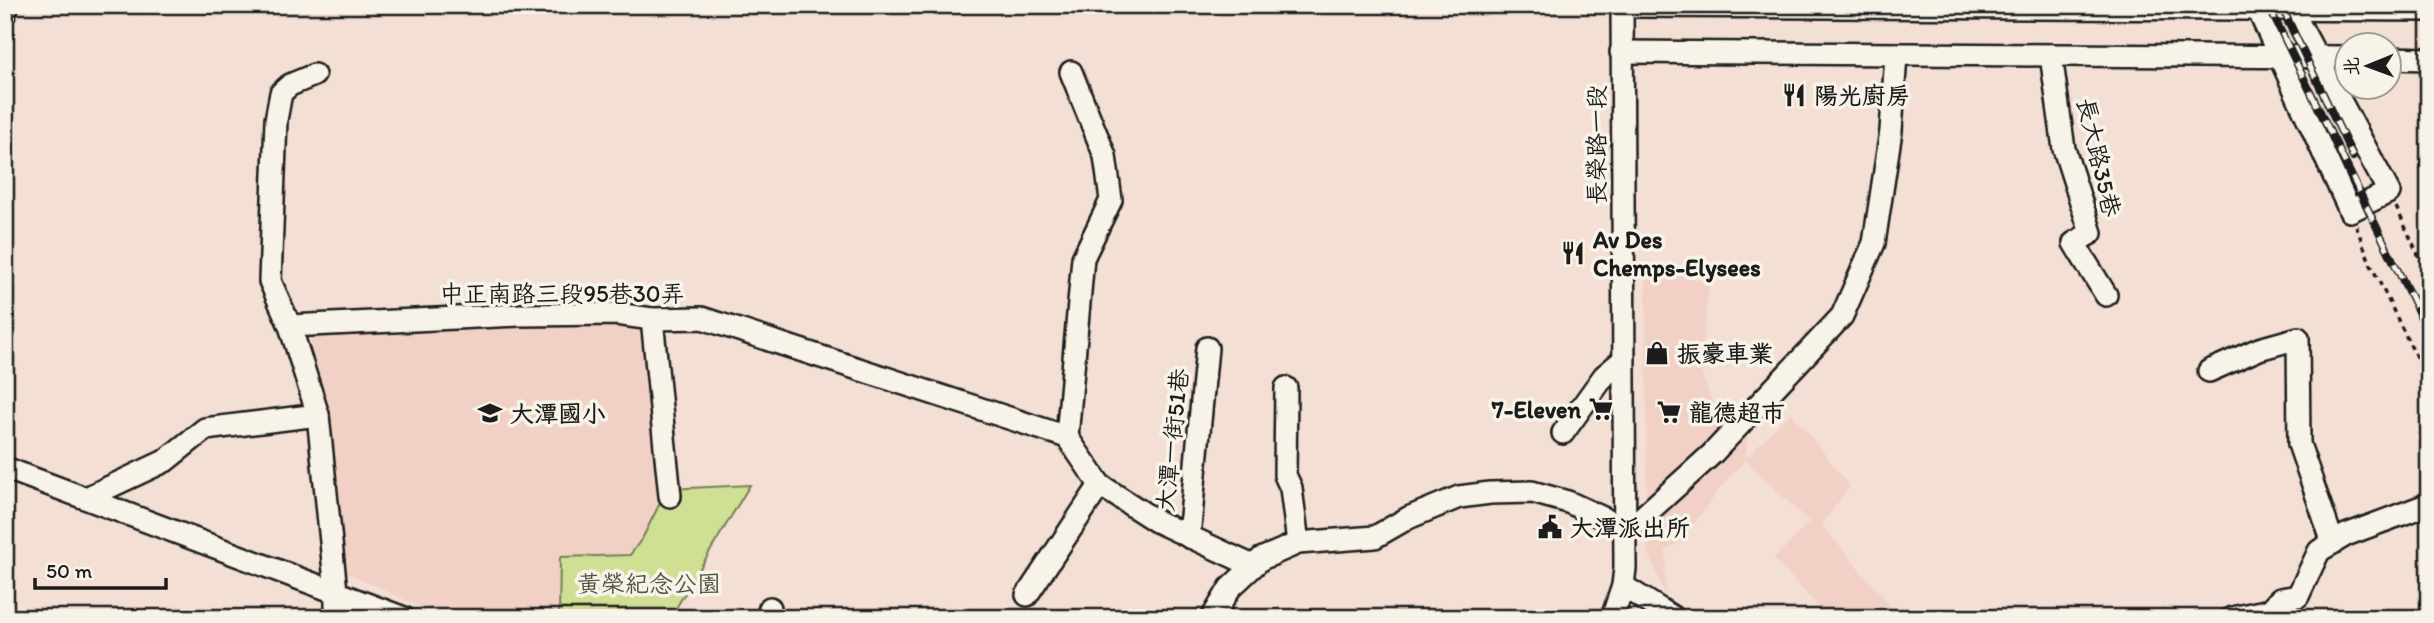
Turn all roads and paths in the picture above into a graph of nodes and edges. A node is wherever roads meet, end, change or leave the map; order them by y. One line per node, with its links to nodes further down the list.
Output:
1 (8, 5): 6 (street)
2 (1622, 6): 4 (street); 7 (street, 長榮路一段)
3 (2290, 7): 4 (street); 5 (street); 11 (street)
4 (2257, 8): 10 (street)
5 (2429, 10)
6 (5, 13)
7 (1622, 52): 8 (street); 24 (street, 長榮路一段)
8 (1895, 54): 9 (street); 36 (street)
9 (2052, 55): 10 (street); 20 (street, 長大路35巷)
10 (2280, 57): 11 (street); 18 (street)
11 (2316, 57): 12 (street); 17 (street)
12 (2332, 57)
13 (2402, 58): 14 (street)
14 (2429, 59)
15 (1071, 72): 30 (street)
16 (314, 75): 22 (street)
17 (2389, 192): 18 (street); 19 (path)
18 (2350, 211): 26 (path)
19 (2429, 278)
20 (2106, 296)
21 (652, 319): 22 (street, 中正南路三段95巷30弄); 30 (street, 中正南路三段95巷30弄); 33 (street)
22 (290, 326): 28 (street)
23 (1208, 348): 37 (street, 大潭一街51巷)
24 (1623, 360): 29 (street); 36 (street, 長榮路一段)
25 (2209, 371): 39 (street)
26 (2429, 383)
27 (1286, 388): 38 (street)
28 (318, 415): 34 (street); 42 (street)
29 (1563, 433)
30 (1067, 437): 32 (street, 大潭一街51巷)
31 (5, 468): 34 (street)
32 (1100, 485): 37 (street, 大潭一街51巷); 43 (street)
33 (670, 496)
34 (86, 498): 42 (street)
35 (2429, 504): 39 (street)
36 (1626, 532): 38 (street); 41 (street, 長榮路一段)
37 (1189, 537): 40 (street, 大潭一街51巷)
38 (1298, 543): 40 (street)
39 (2333, 543): 49 (street)
40 (1253, 566): 46 (street)
41 (1623, 586): 47 (street, 長榮路一段); 48 (street)
42 (336, 592): 44 (street); 45 (street)
43 (1027, 595)
44 (336, 618)
45 (404, 618)
46 (1212, 618)
47 (1612, 618)
48 (1674, 618)
49 (2232, 618)

